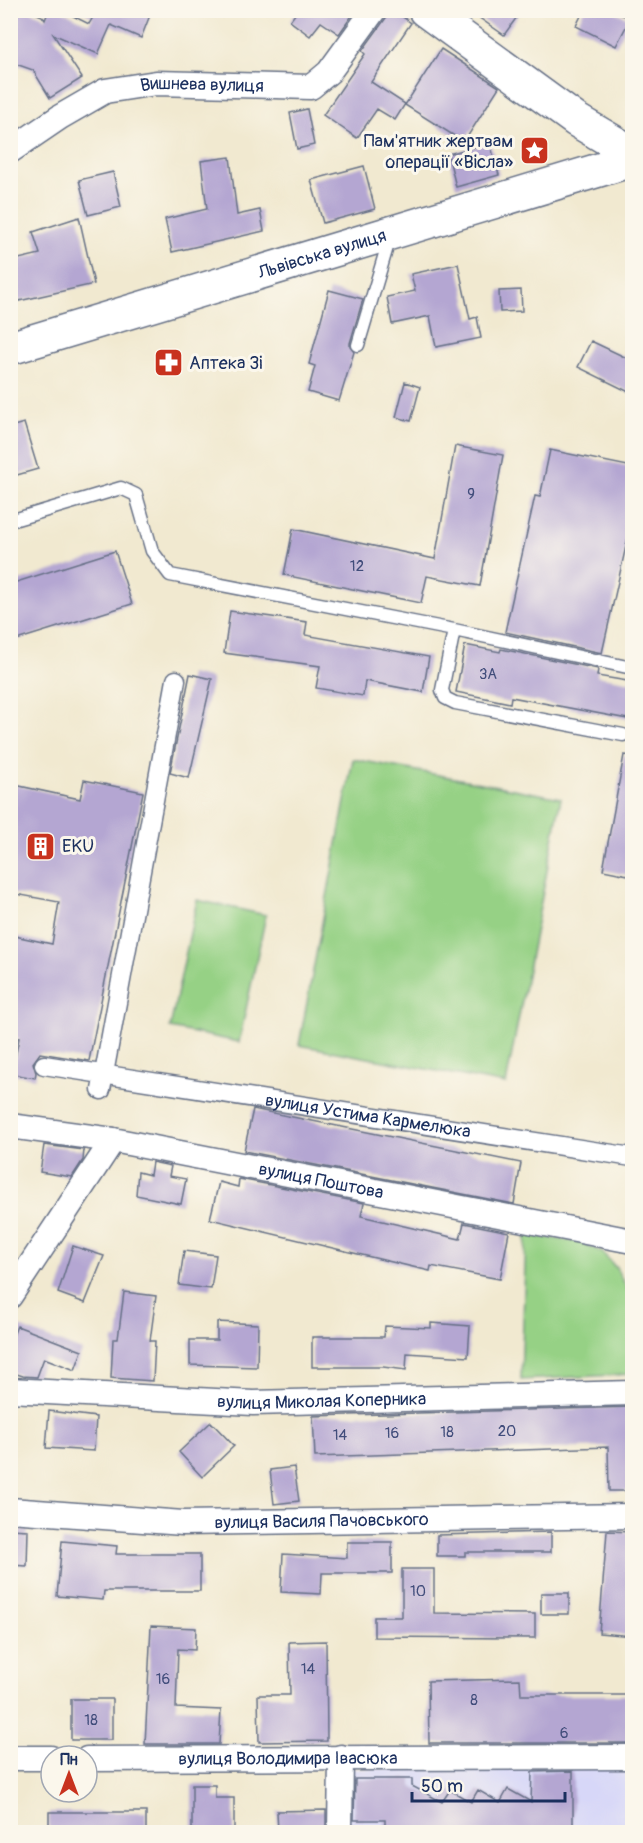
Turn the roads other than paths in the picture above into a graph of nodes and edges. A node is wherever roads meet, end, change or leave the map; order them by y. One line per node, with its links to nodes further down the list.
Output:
1 (374, 10): 4 (street, Вишнева вулиця)
2 (438, 14): 3 (main road)
3 (630, 148): 5 (main road, Львівська вулиця)
4 (10, 151)
5 (391, 233): 6 (lane); 7 (main road, Львівська вулиця)
6 (358, 345)
7 (10, 348)
8 (10, 521): 9 (lane)
9 (454, 630): 10 (lane); 12 (lane)
10 (633, 668)
11 (176, 680): 14 (street)
12 (623, 735)
13 (44, 1065): 14 (street, вулиця Устима Кармелюка)
14 (102, 1082): 17 (street, вулиця Устима Кармелюка)
15 (10, 1126): 16 (street, вулиця Поштова)
16 (113, 1140): 18 (street, вулиця Поштова); 19 (street)
17 (633, 1157)
18 (633, 1241)
19 (10, 1296)
20 (10, 1390): 21 (street, вулиця Миколая Коперника)
21 (633, 1393)
22 (10, 1510): 23 (street, вулиця Василя Пачовського)
23 (633, 1516)
24 (341, 1757): 27 (street, вулиця Володимира Івасюка); 28 (street, вулиця Володимира Івасюка); 29 (street)
25 (10, 1758): 26 (street)
26 (39, 1758)
27 (633, 1758)
28 (99, 1759)
29 (340, 1833)

